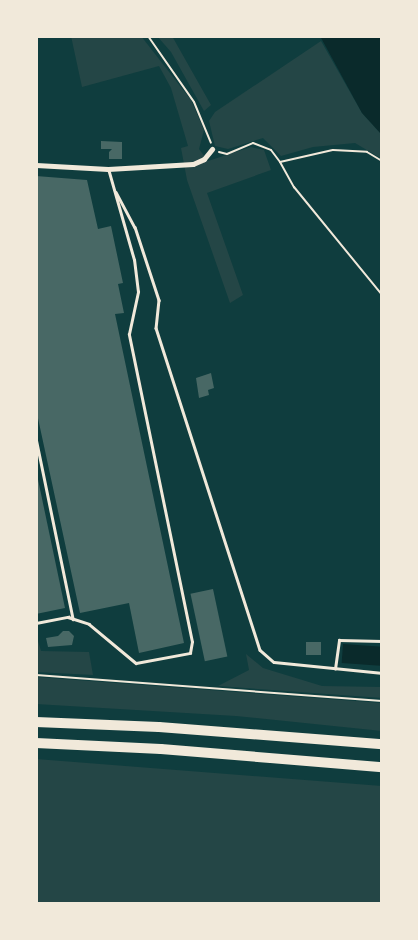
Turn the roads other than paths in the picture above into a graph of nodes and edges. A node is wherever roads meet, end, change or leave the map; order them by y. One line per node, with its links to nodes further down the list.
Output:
1 (212, 149): 3 (street)
2 (36, 165): 3 (street)
3 (108, 169): 4 (lane)
4 (113, 186): 6 (lane); 9 (lane)
5 (36, 438): 6 (lane)
6 (73, 619): 7 (lane)
7 (36, 623)
8 (382, 641): 9 (lane)
9 (335, 669): 10 (lane)
10 (382, 673)
11 (36, 722): 13 (highway)
12 (36, 743): 14 (highway)
13 (382, 744)
14 (382, 767)

